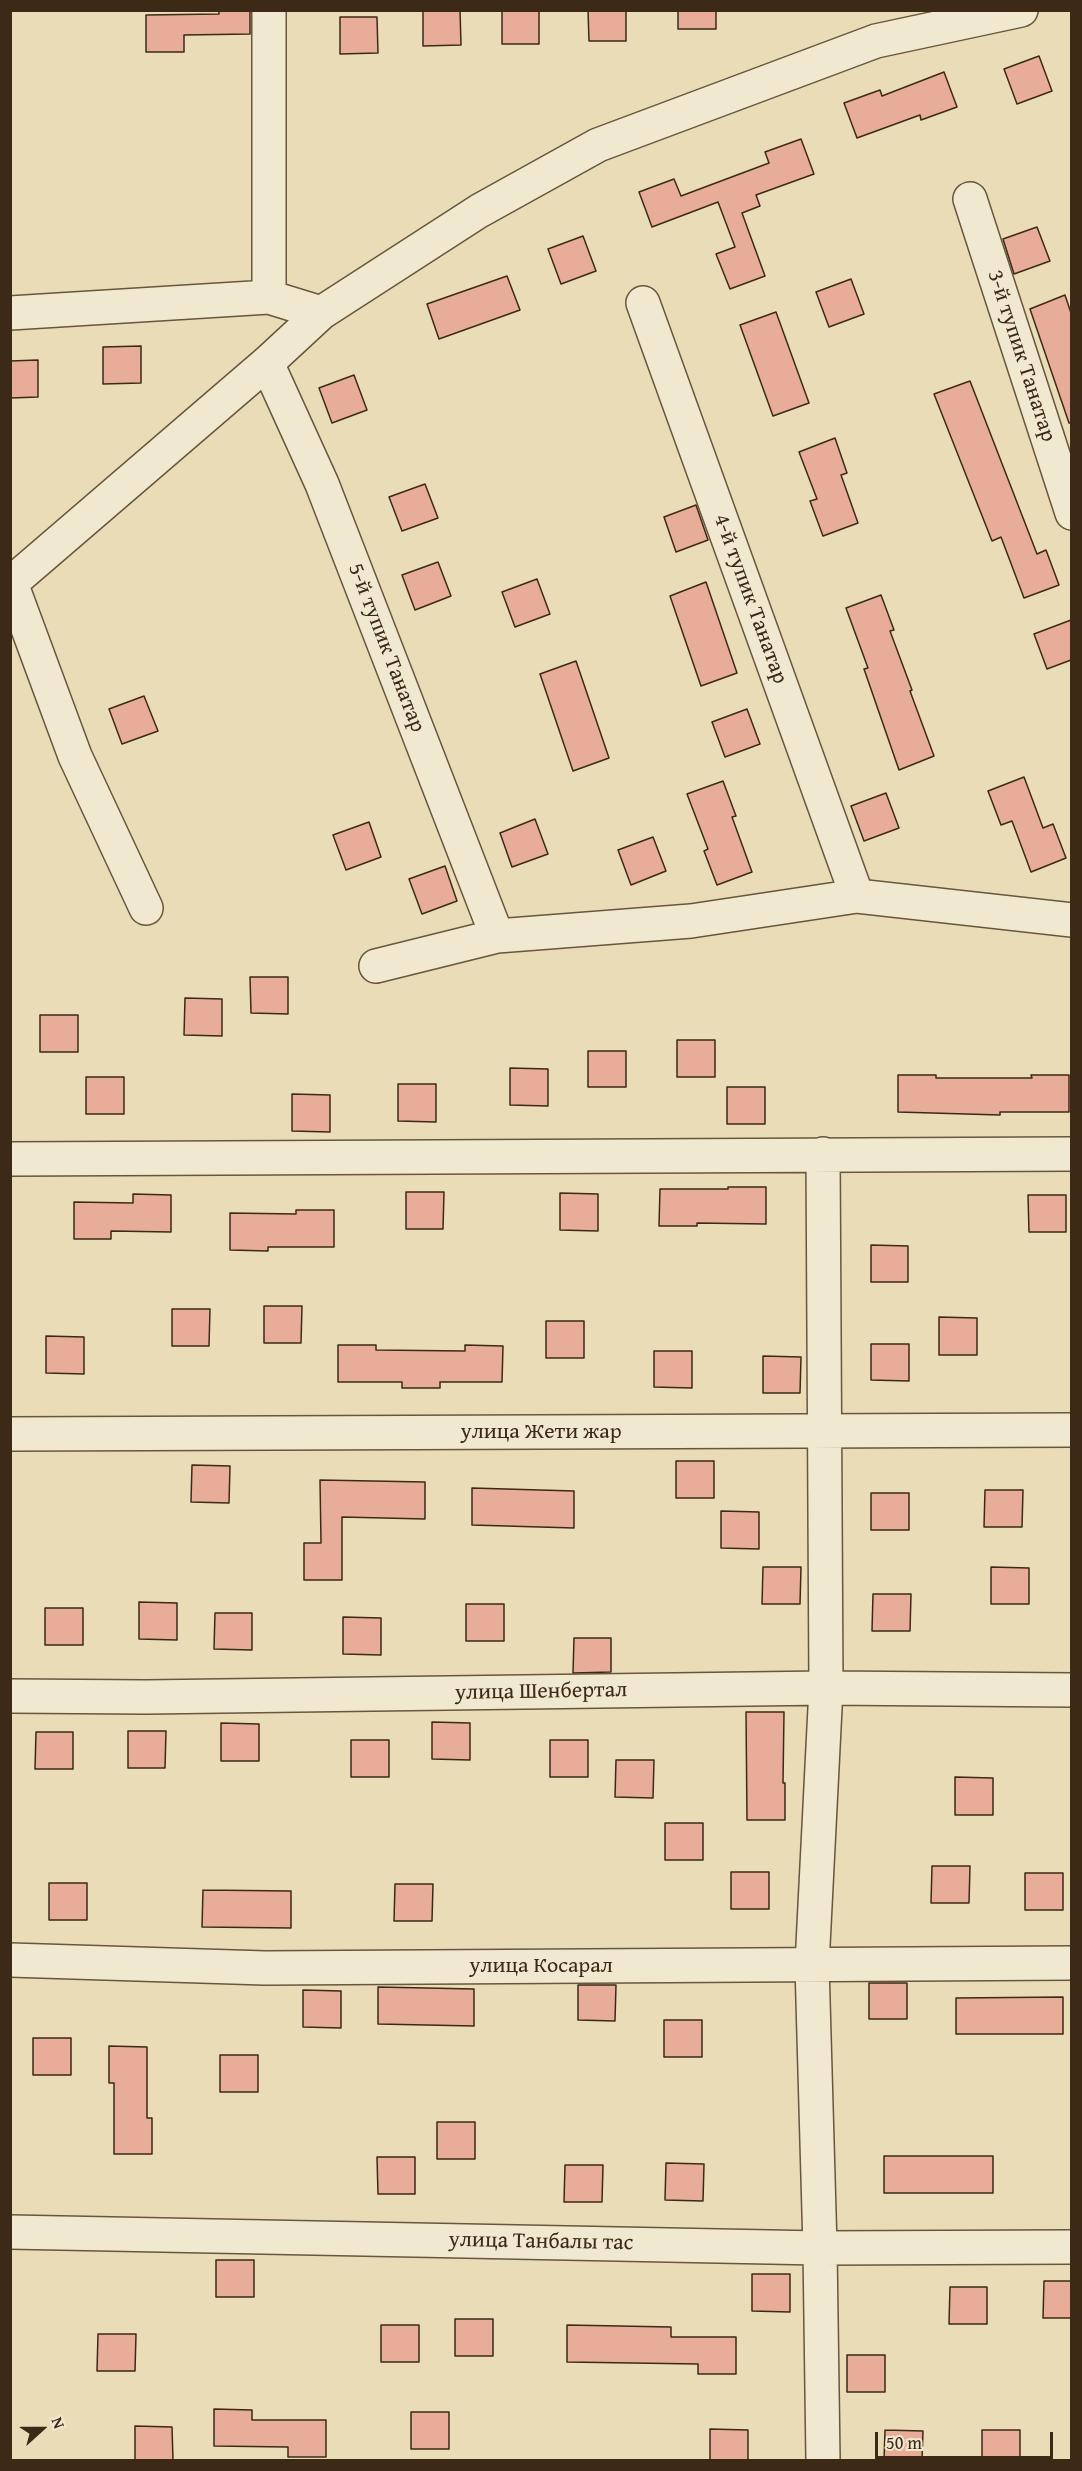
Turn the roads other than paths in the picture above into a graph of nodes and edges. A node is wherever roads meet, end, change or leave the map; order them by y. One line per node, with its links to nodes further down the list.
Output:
1 (269, 10): 4 (street)
2 (1021, 10): 7 (street)
3 (970, 199): 9 (street, 3-й тупик Танатар)
4 (269, 297): 6 (street); 7 (street)
5 (643, 303): 11 (street, 4-й тупик Танатар)
6 (10, 313)
7 (321, 313): 8 (street)
8 (267, 363): 10 (street); 14 (street, 5-й тупик Танатар)
9 (1071, 513)
10 (11, 584): 12 (street)
11 (858, 896): 13 (street); 14 (street)
12 (146, 908)
13 (1071, 920)
14 (497, 936): 15 (street)
15 (376, 966)
16 (823, 1154): 17 (street); 18 (street); 20 (street)
17 (1071, 1154)
18 (10, 1159)
19 (1071, 1430): 20 (street, улица Жети жар)
20 (825, 1432): 21 (street, улица Жети жар); 22 (street)
21 (10, 1434)
22 (826, 1688): 23 (street, улица Шенбертал); 24 (street, улица Шенбертал); 27 (street)
23 (1071, 1690)
24 (10, 1696)
25 (10, 1960): 27 (street, улица Косарал)
26 (1071, 1964): 27 (street, улица Косарал)
27 (812, 1965): 30 (street)
28 (10, 2232): 30 (street, улица Танбалы тас)
29 (1071, 2247): 30 (street, улица Танбалы тас)
30 (820, 2248): 31 (street)
31 (823, 2460)

